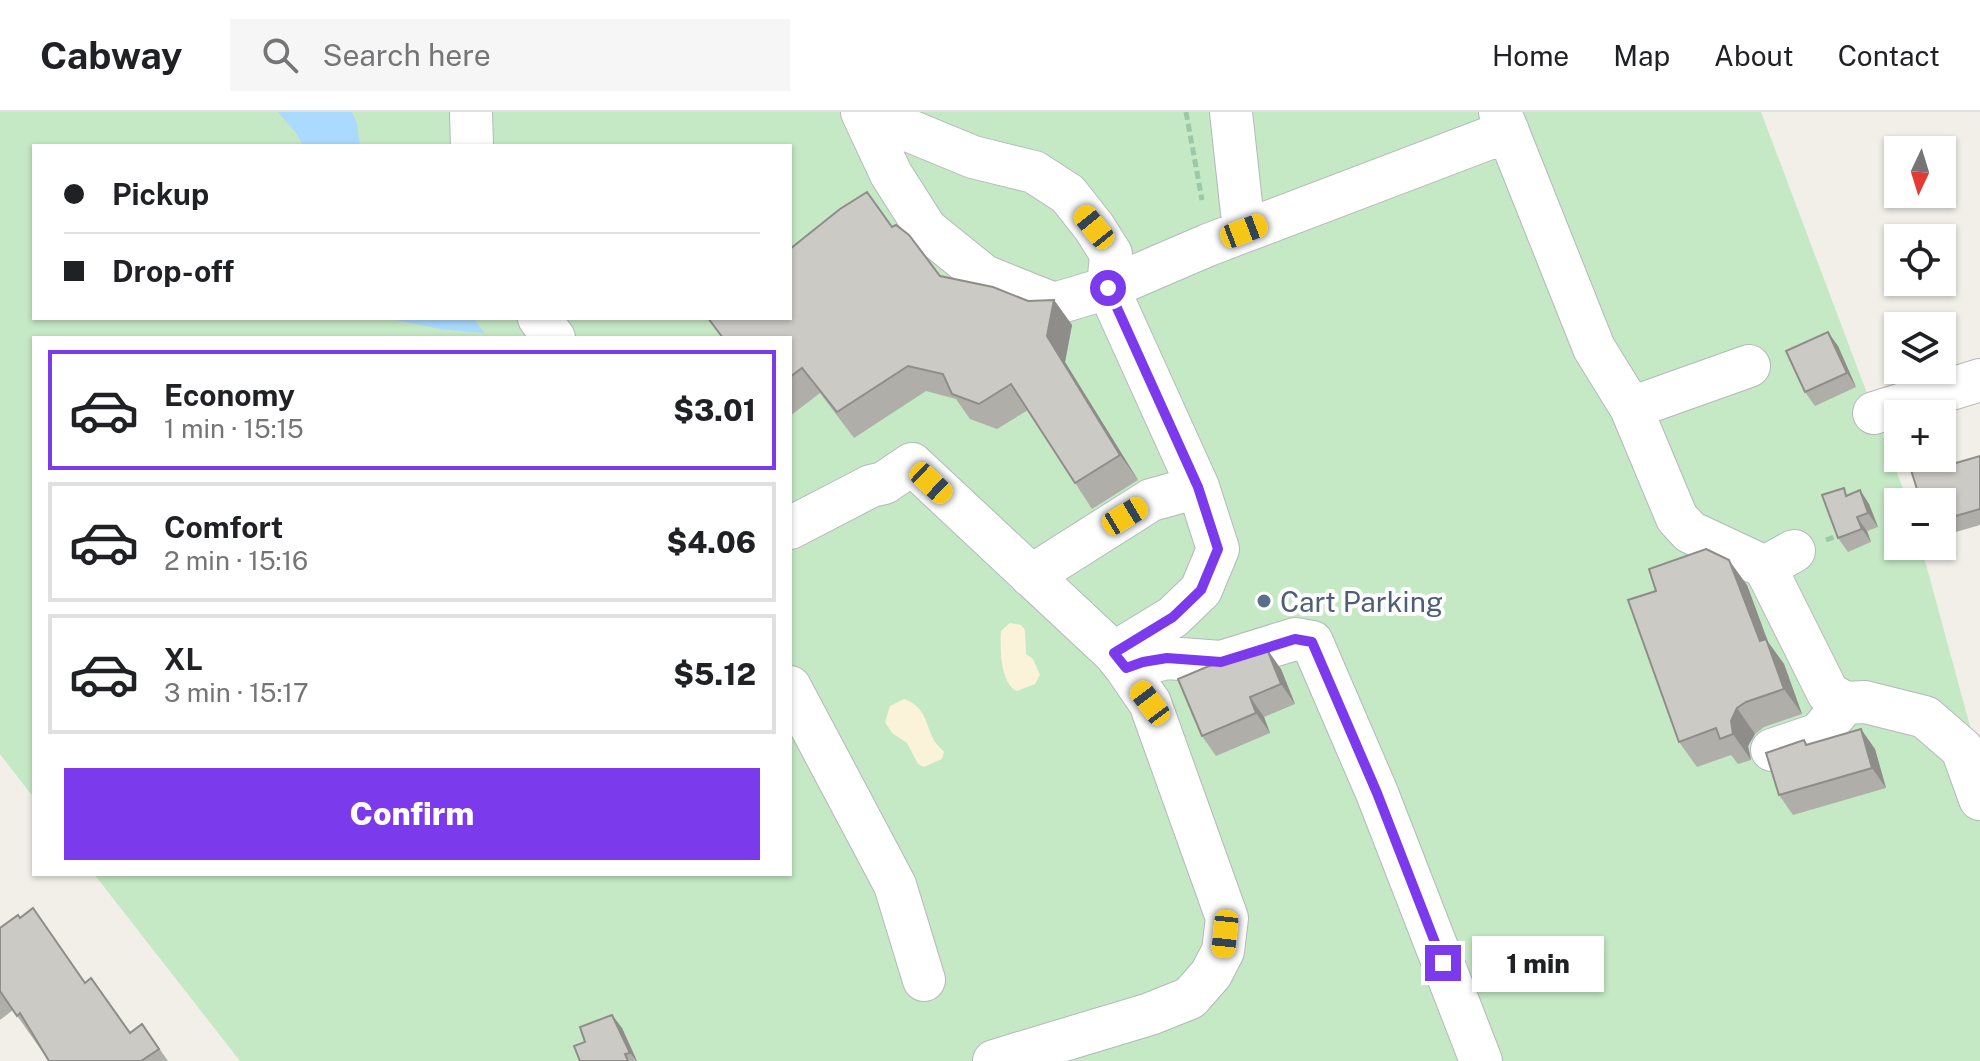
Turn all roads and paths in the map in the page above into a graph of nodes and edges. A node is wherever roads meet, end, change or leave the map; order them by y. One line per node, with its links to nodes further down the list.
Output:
1 (471, 112): 7 (street)
2 (862, 112): 9 (street)
3 (874, 112): 9 (street)
4 (1186, 112): 8 (path)
5 (1231, 112): 8 (street)
6 (1504, 122): 8 (street); 12 (street)
7 (472, 144)
8 (1226, 238): 9 (street)
9 (1108, 288): 14 (street)
10 (1749, 366): 12 (street)
11 (1980, 380): 13 (street)
12 (1631, 408): 19 (street)
13 (1874, 413)
14 (1198, 487): 16 (street); 17 (street)
15 (792, 527): 16 (street)
16 (1031, 576): 17 (street)
17 (1120, 660): 23 (street); 24 (street)
18 (792, 691): 22 (street)
19 (1845, 703): 20 (street); 21 (street)
20 (1772, 750)
21 (1980, 799)
22 (924, 980)
23 (994, 1061)
24 (1481, 1061)

